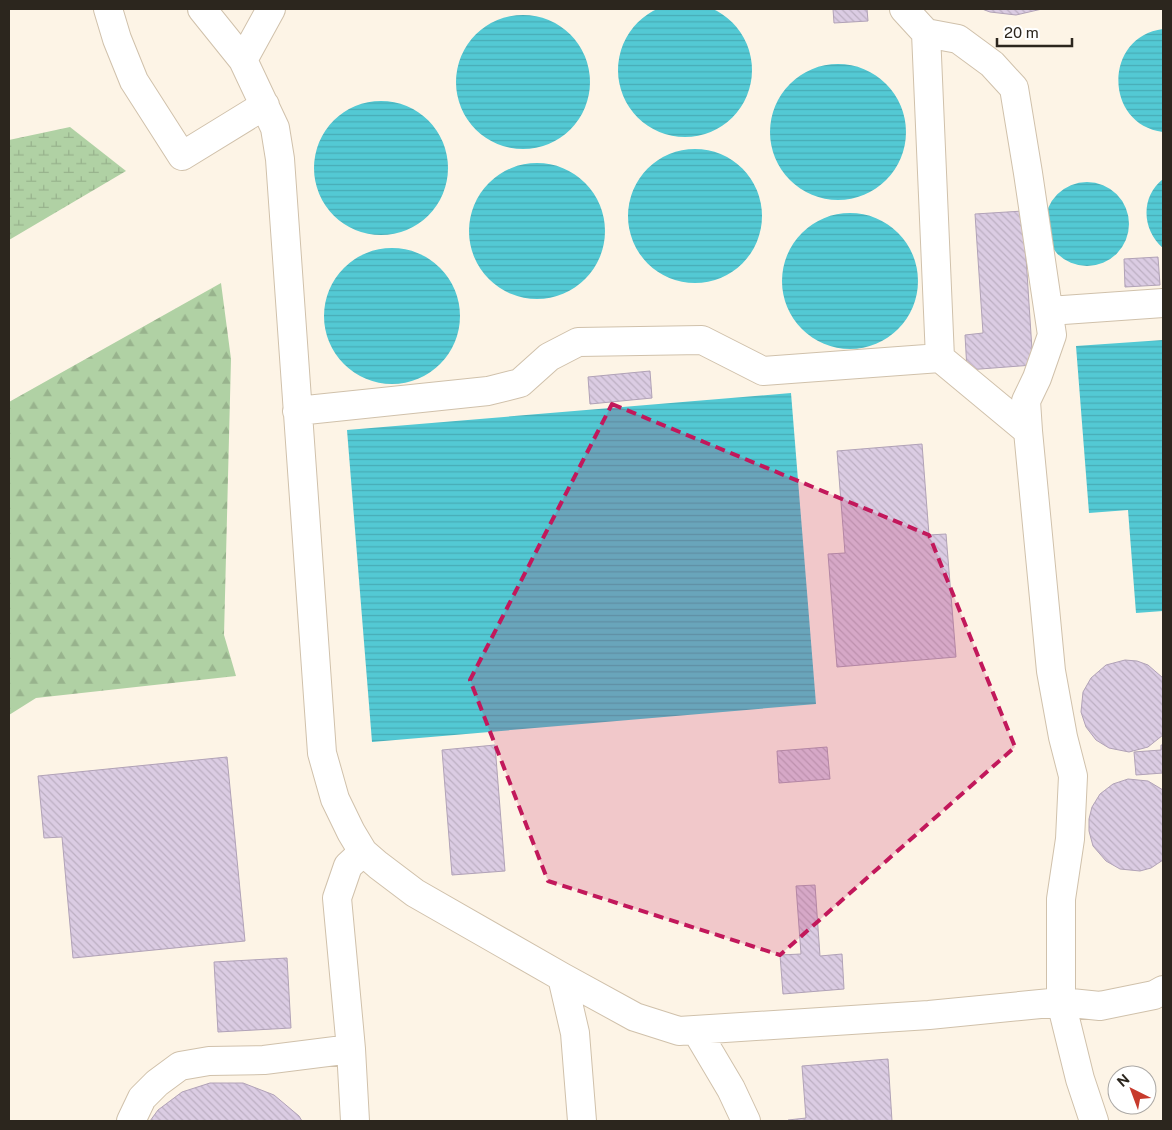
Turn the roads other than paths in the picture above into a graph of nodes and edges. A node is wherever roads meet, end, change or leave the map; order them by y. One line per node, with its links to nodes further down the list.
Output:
1 (108, 9): 7 (lane)
2 (202, 9): 6 (lane)
3 (271, 9): 6 (lane)
4 (904, 9): 5 (lane)
5 (926, 33): 9 (lane); 10 (lane)
6 (243, 60): 7 (lane)
7 (265, 105): 11 (lane)
8 (1163, 303): 9 (lane)
9 (1050, 311): 12 (lane)
10 (940, 358): 11 (lane); 12 (lane)
11 (297, 411): 13 (lane)
12 (1028, 431): 16 (lane)
13 (363, 852): 14 (lane); 18 (lane)
14 (562, 977): 17 (lane); 21 (lane)
15 (1163, 990): 16 (lane)
16 (1061, 1002): 17 (lane); 23 (lane)
17 (696, 1030): 22 (lane)
18 (351, 1049): 19 (lane); 20 (lane)
19 (131, 1121)
20 (355, 1121)
21 (582, 1121)
22 (746, 1121)
23 (1094, 1121)

